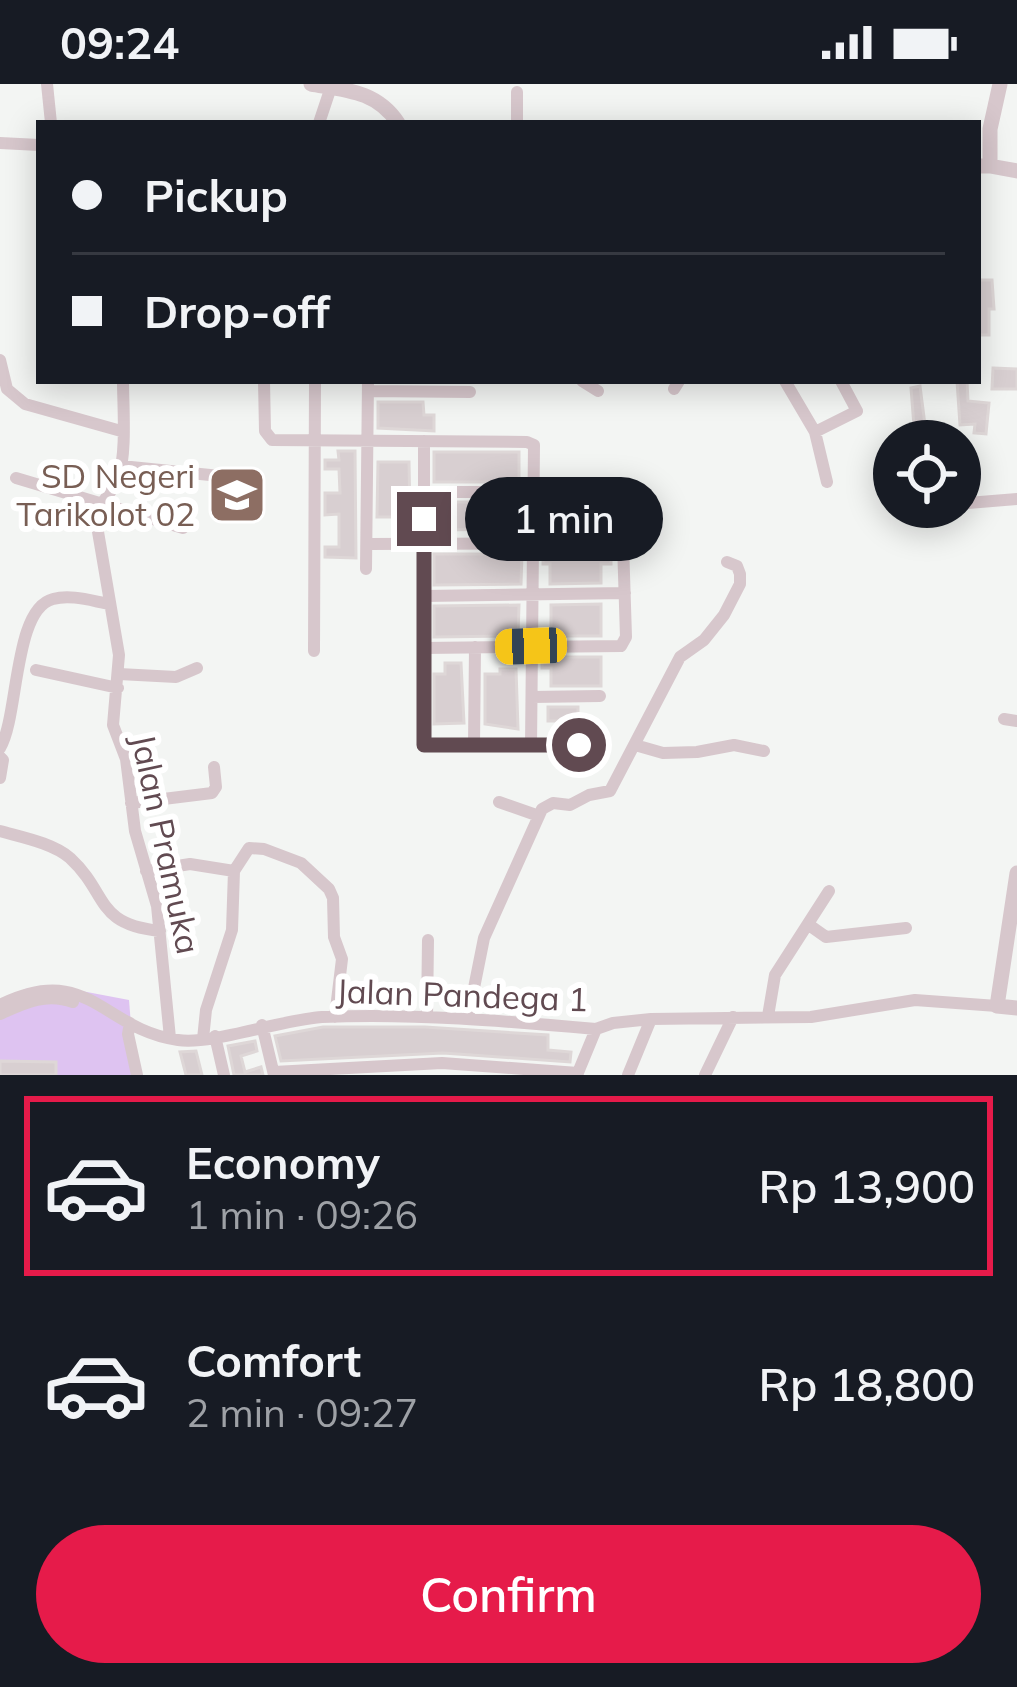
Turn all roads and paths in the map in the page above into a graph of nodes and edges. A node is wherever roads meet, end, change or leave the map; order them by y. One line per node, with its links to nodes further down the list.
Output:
1 (47, 84): 6 (street)
2 (311, 84): 4 (street)
3 (1000, 84): 12 (street)
4 (331, 87): 7 (street); 8 (street)
5 (518, 92): 9 (street)
6 (51, 120)
7 (320, 120)
8 (396, 120)
9 (517, 120)
10 (0, 143): 11 (street)
11 (36, 145)
12 (984, 166): 13 (street)
13 (1017, 170)
14 (0, 360): 24 (street)
15 (123, 384): 24 (street)
16 (264, 384): 26 (street)
17 (315, 384): 26 (street)
18 (586, 384): 23 (street)
19 (787, 384): 25 (street)
20 (843, 384): 25 (street)
21 (368, 386): 22 (street); 27 (street)
22 (470, 392)
23 (598, 392)
24 (121, 431): 29 (street)
25 (815, 432): 32 (street)
26 (314, 440): 27 (street); 52 (street)
27 (368, 440): 28 (street); 40 (street)
28 (424, 441): 33 (street); 34 (street)
29 (121, 466): 30 (street); 37 (street)
30 (220, 476)
31 (16, 478): 37 (street)
32 (826, 482)
33 (424, 492): 34 (street); 41 (street)
34 (534, 492): 35 (street); 42 (street)
35 (596, 492)
36 (1017, 499): 38 (street)
37 (101, 501): 39 (street); 48 (street, Jalan Pramuka)
38 (981, 501)
39 (183, 528)
40 (367, 544): 41 (street); 44 (street)
41 (423, 545): 42 (street); 47 (street)
42 (532, 545): 45 (street); 46 (street)
43 (727, 562): 61 (street)
44 (366, 569)
45 (531, 593): 46 (street); 47 (street); 49 (street)
46 (625, 593): 49 (street)
47 (424, 596): 51 (street)
48 (110, 604): 55 (street, Jalan Pramuka); 56 (street)
49 (531, 646): 50 (street); 58 (street)
50 (475, 647): 51 (street); 60 (street)
51 (423, 648): 60 (street)
52 (314, 652)
53 (197, 668): 55 (street)
54 (36, 670): 55 (street)
55 (118, 681): 67 (street, Jalan Pramuka)
56 (7, 684): 64 (street)
57 (600, 696): 58 (street)
58 (532, 697): 62 (street)
59 (591, 733): 62 (street)
60 (474, 745): 62 (street)
61 (635, 745): 63 (street); 69 (street)
62 (531, 746)
63 (764, 751)
64 (0, 752): 66 (street)
65 (214, 767): 67 (street)
66 (0, 778)
67 (130, 802): 71 (street, Jalan Pramuka)
68 (499, 802): 69 (street)
69 (539, 816): 86 (street)
70 (0, 831): 77 (street)
71 (146, 871): 72 (street); 77 (street, Jalan Pramuka)
72 (234, 871): 84 (street); 92 (street)
73 (1017, 873): 79 (street)
74 (829, 892): 75 (street)
75 (808, 926): 76 (street); 83 (street)
76 (906, 928)
77 (160, 931): 91 (street, Jalan Pramuka)
78 (428, 940): 82 (street)
79 (997, 1006): 80 (street); 83 (street, Jalan Pandega 1)
80 (1017, 1008)
81 (0, 1010): 88 (street, Jalan Pandega 1)
82 (427, 1016): 84 (street, Jalan Pandega 1); 86 (street, Jalan Pandega 1)
83 (768, 1016): 85 (street, Jalan Pandega 1)
84 (334, 1017): 89 (street, Jalan Pandega 1)
85 (733, 1017): 87 (street, Jalan Pandega 1); 99 (street)
86 (468, 1018): 90 (street, Jalan Pandega 1)
87 (651, 1019): 90 (street, Jalan Pandega 1); 98 (street)
88 (130, 1023): 91 (street, Jalan Pandega 1); 96 (street)
89 (262, 1025): 92 (street, Jalan Pandega 1); 94 (street)
90 (596, 1029): 95 (street)
91 (170, 1038): 92 (street, Jalan Pandega 1)
92 (209, 1038): 97 (street)
93 (420, 1069): 94 (street); 95 (street)
94 (274, 1074)
95 (578, 1074)
96 (137, 1075)
97 (224, 1075)
98 (628, 1075)
99 (705, 1075)

